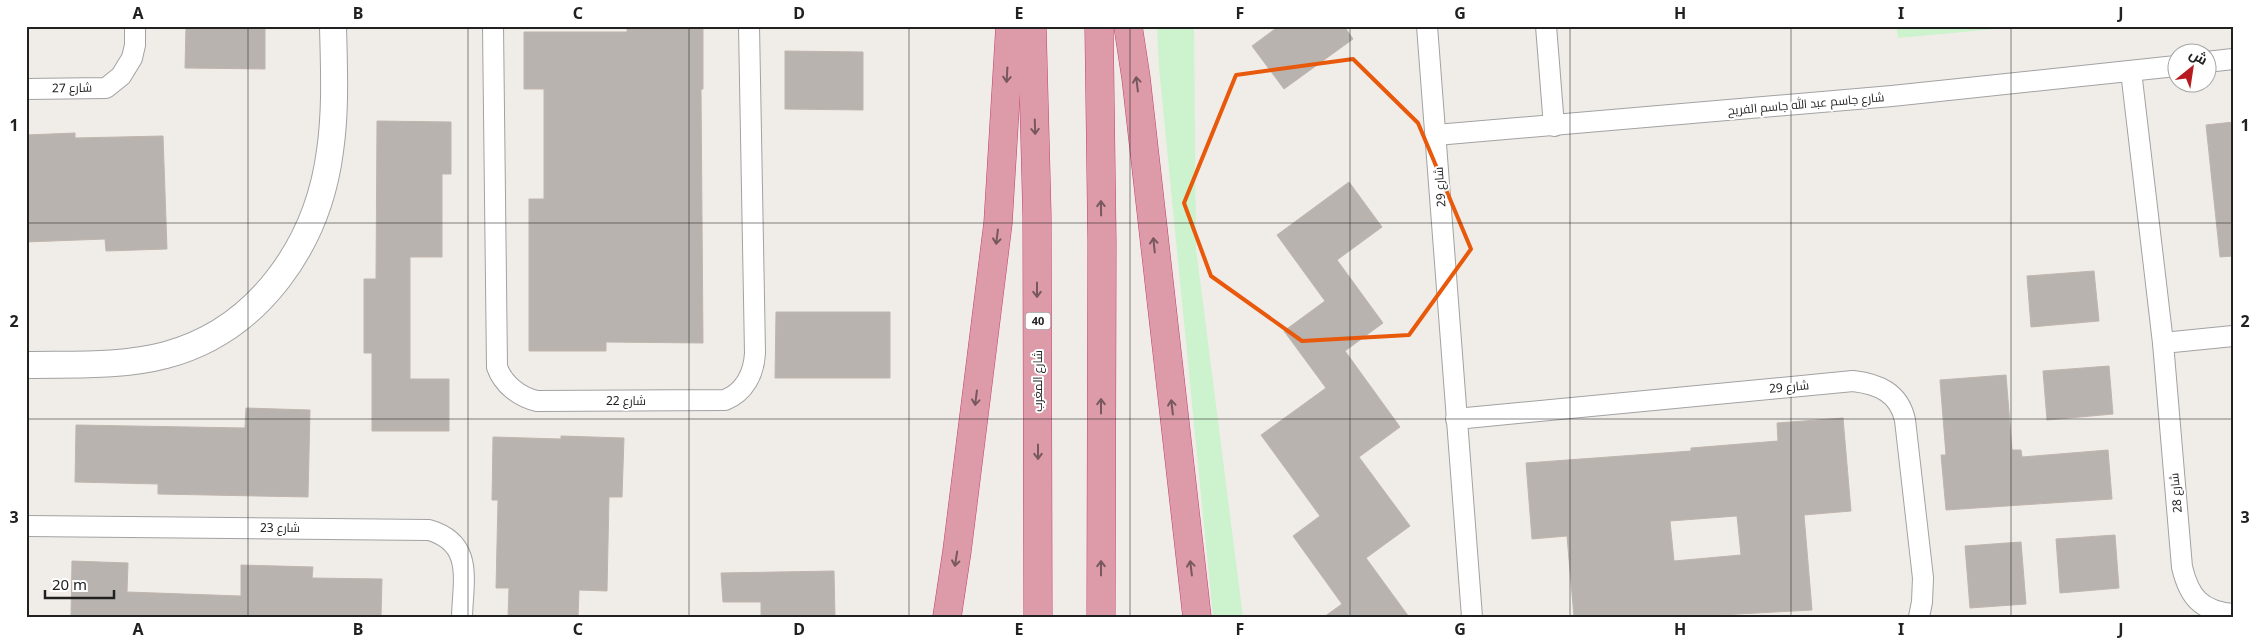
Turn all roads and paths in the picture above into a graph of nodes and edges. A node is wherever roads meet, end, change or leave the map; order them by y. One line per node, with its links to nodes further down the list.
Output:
1 (135, 26): 15 (street, شارع 27)
2 (333, 26): 20 (street)
3 (493, 26): 4 (street, شارع 22)
4 (749, 26)
5 (1010, 26): 25 (highway, one-way to 25)
6 (1032, 26): 26 (highway, شارع المغرب / 40, one-way to 26)
7 (1099, 26): 27 (highway, one-way to 7)
8 (1128, 26): 28 (highway, one-way to 8)
9 (1427, 26): 17 (street, شارع 29)
10 (1546, 26): 16 (street)
11 (2233, 59): 12 (street)
12 (2216, 61)
13 (2166, 67): 14 (street, شارع جاسم عبد الله جاسم الفريح)
14 (2131, 71): 16 (street, شارع جاسم عبد الله جاسم الفريح); 19 (street, شارع 28)
15 (26, 89)
16 (1554, 126): 17 (street, شارع جاسم عبد الله جاسم الفريح)
17 (1436, 135): 21 (street, شارع 29)
18 (2233, 336): 19 (street)
19 (2163, 343): 23 (street, شارع 28)
20 (26, 365)
21 (1456, 419): 29 (street, شارع 29); 30 (street, شارع 29)
22 (26, 526): 24 (street, شارع 23)
23 (2233, 614)
24 (462, 617)
25 (947, 617)
26 (1038, 617)
27 (1101, 617)
28 (1197, 617)
29 (1472, 617)
30 (1918, 617)

